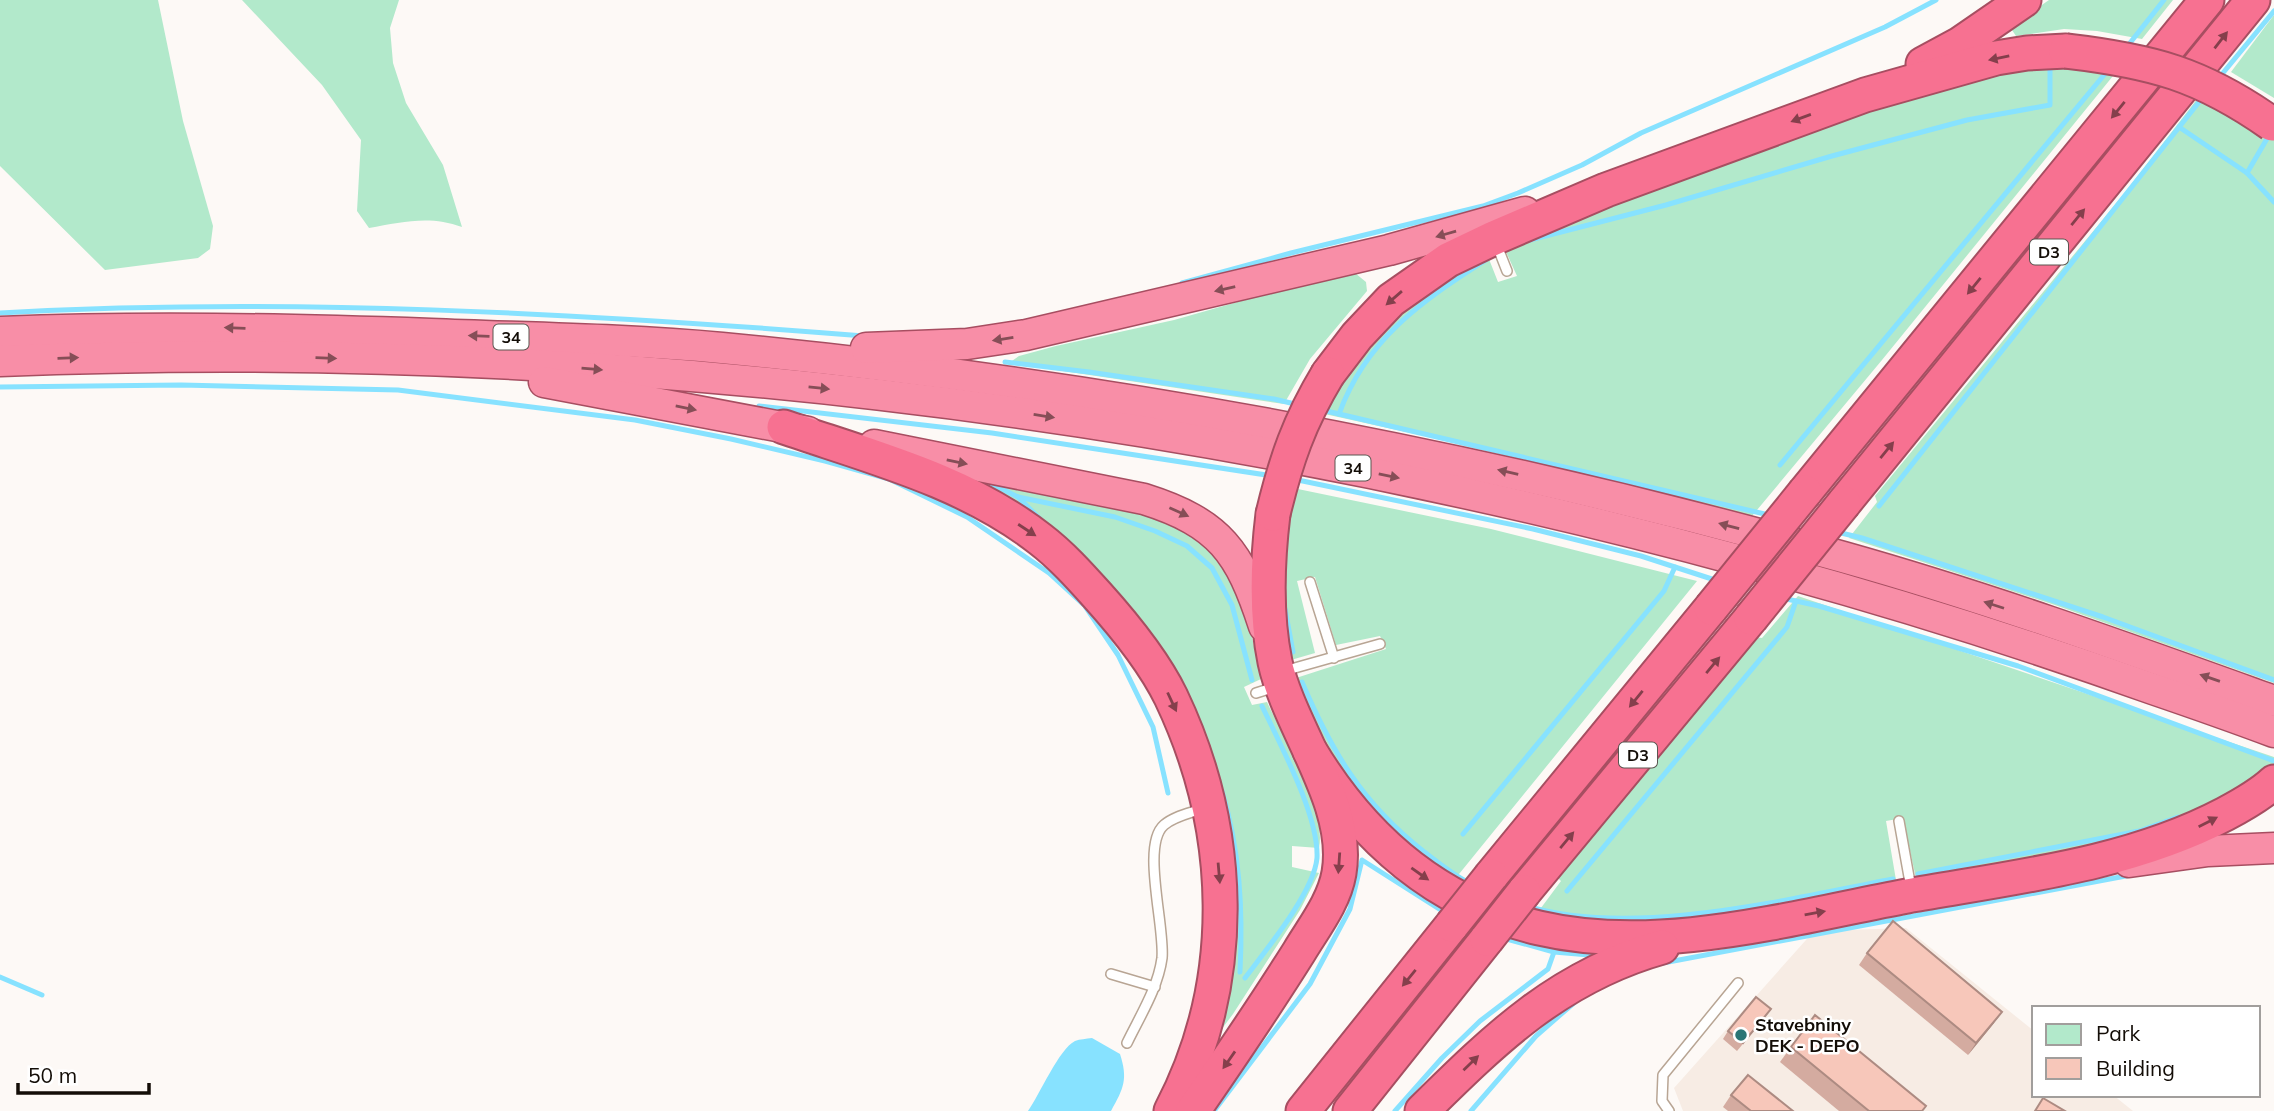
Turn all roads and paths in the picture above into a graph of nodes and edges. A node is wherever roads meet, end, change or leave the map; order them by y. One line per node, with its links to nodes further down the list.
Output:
1 (2024, 0): 4 (highway)
2 (2207, 0): 34 (highway, D3, one-way to 34, bridge)
3 (2253, 0): 35 (highway, D3, one-way to 3, bridge)
4 (1865, 95): 5 (highway, one-way to 4, bridge); 6 (highway, one-way to 6)
5 (2273, 125)
6 (1606, 190): 7 (highway); 10 (highway, one-way to 10)
7 (1494, 238): 8 (lane); 17 (highway, one-way to 17, bridge)
8 (1507, 271)
9 (0, 332): 10 (highway, 34, one-way to 9)
10 (718, 348): 18 (highway, 34, one-way to 10)
11 (0, 360): 12 (highway, 34, one-way to 12)
12 (401, 360): 13 (highway, one-way to 13); 19 (highway, 34, one-way to 19)
13 (784, 427): 17 (highway, one-way to 17); 22 (highway, one-way to 22)
14 (1310, 582): 16 (lane)
15 (1380, 644): 16 (lane)
16 (1334, 658): 17 (lane)
17 (1273, 678): 20 (highway)
18 (2274, 701)
19 (2274, 732)
20 (1310, 751): 27 (highway, one-way to 27); 33 (highway, one-way to 33)
21 (2272, 784): 25 (highway, one-way to 21)
22 (1209, 806): 30 (lane); 32 (highway, one-way to 32)
23 (1899, 821): 26 (lane)
24 (2274, 848): 25 (highway)
25 (2025, 877): 26 (highway)
26 (1913, 895): 27 (highway, one-way to 26)
27 (1748, 926): 36 (highway, one-way to 27)
28 (1111, 974): 30 (lane)
29 (1738, 983): 37 (lane)
30 (1155, 987): 31 (lane)
31 (1127, 1043)
32 (1171, 1111)
33 (1193, 1111)
34 (1303, 1111)
35 (1350, 1111)
36 (1422, 1111)
37 (1669, 1111)

